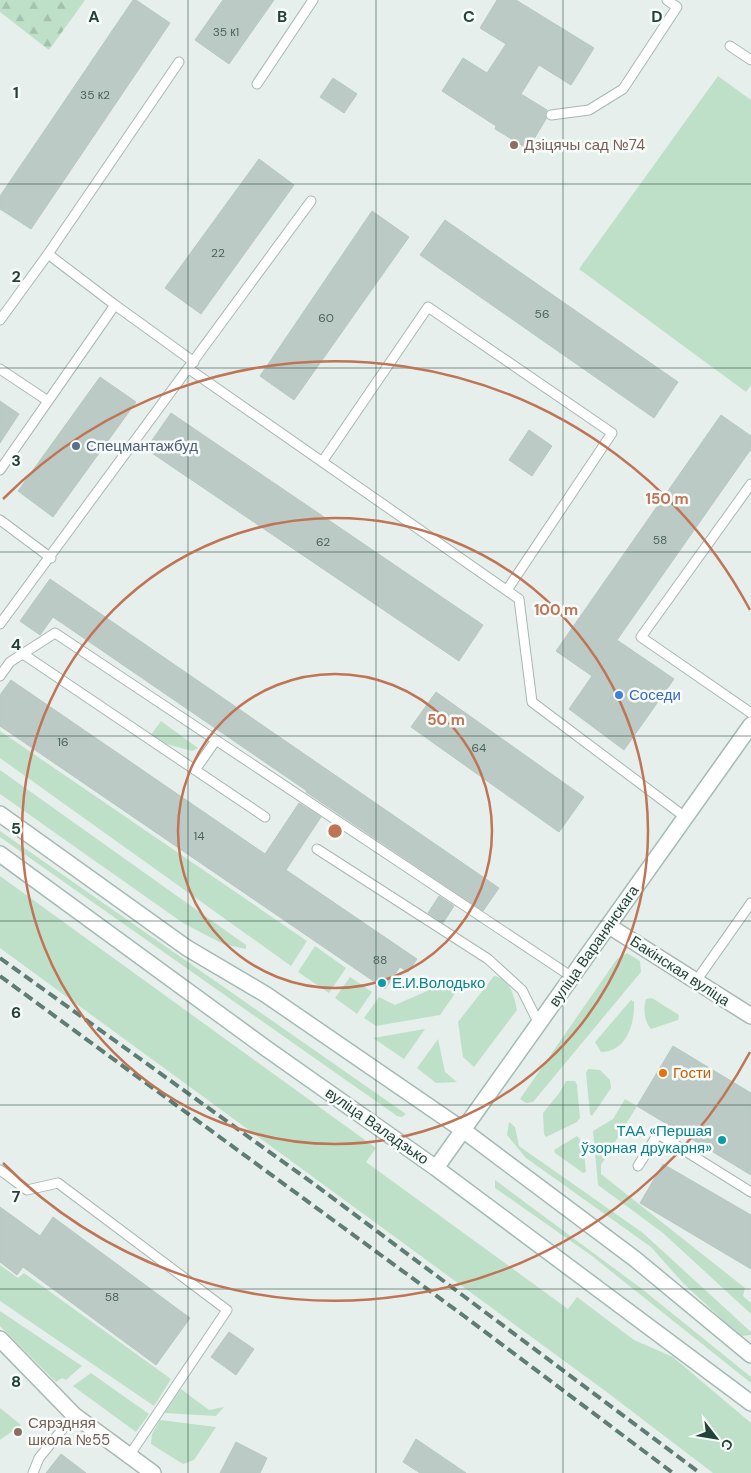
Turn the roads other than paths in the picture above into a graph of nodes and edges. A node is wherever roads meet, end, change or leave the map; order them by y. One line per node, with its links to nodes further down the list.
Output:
1 (313, 0): 6 (lane)
2 (667, 0): 7 (lane)
3 (730, 46): 4 (lane)
4 (751, 60)
5 (179, 62): 9 (lane)
6 (256, 84)
7 (551, 115)
8 (311, 201): 12 (lane)
9 (48, 254): 10 (lane); 11 (lane)
10 (115, 305): 12 (lane); 14 (lane)
11 (0, 320)
12 (191, 366): 15 (lane); 19 (lane)
13 (0, 369): 14 (lane)
14 (48, 401): 16 (lane)
15 (322, 462): 20 (lane); 20 (lane)
16 (0, 470)
17 (751, 484): 24 (lane)
18 (0, 520): 19 (lane)
19 (51, 558): 21 (lane)
20 (507, 590): 30 (lane)
21 (0, 624)
22 (23, 654): 23 (lane); 26 (lane); 27 (lane)
23 (0, 676)
24 (751, 713)
25 (751, 725): 30 (main road, вуліца Варанянскага)
26 (216, 740): 27 (lane); 35 (lane)
27 (195, 770): 29 (lane)
28 (0, 814): 39 (main road)
29 (265, 817)
30 (685, 817): 34 (main road, вуліца Варанянскага)
31 (317, 849): 38 (lane)
32 (0, 854): 41 (main road, вуліца Валадзько)
33 (751, 903): 36 (lane)
34 (608, 926): 35 (main road, вуліца Варанянскага); 36 (main road, Бакінская вуліца)
35 (572, 977): 38 (main road, вуліца Варанянскага)
36 (696, 981): 37 (main road, Бакінская вуліца)
37 (751, 1016)
38 (539, 1024): 39 (main road, вуліца Варанянскага)
39 (463, 1130): 41 (main road, вуліца Варанянскага); 45 (main road)
40 (638, 1166): 43 (lane)
41 (436, 1168): 46 (main road, вуліца Валадзько)
42 (0, 1170): 48 (lane)
43 (751, 1192)
44 (0, 1339): 47 (main road)
45 (751, 1355)
46 (751, 1402)
47 (74, 1415): 48 (main road); 49 (lane)
48 (130, 1456): 50 (main road)
49 (33, 1473)
50 (153, 1473)

